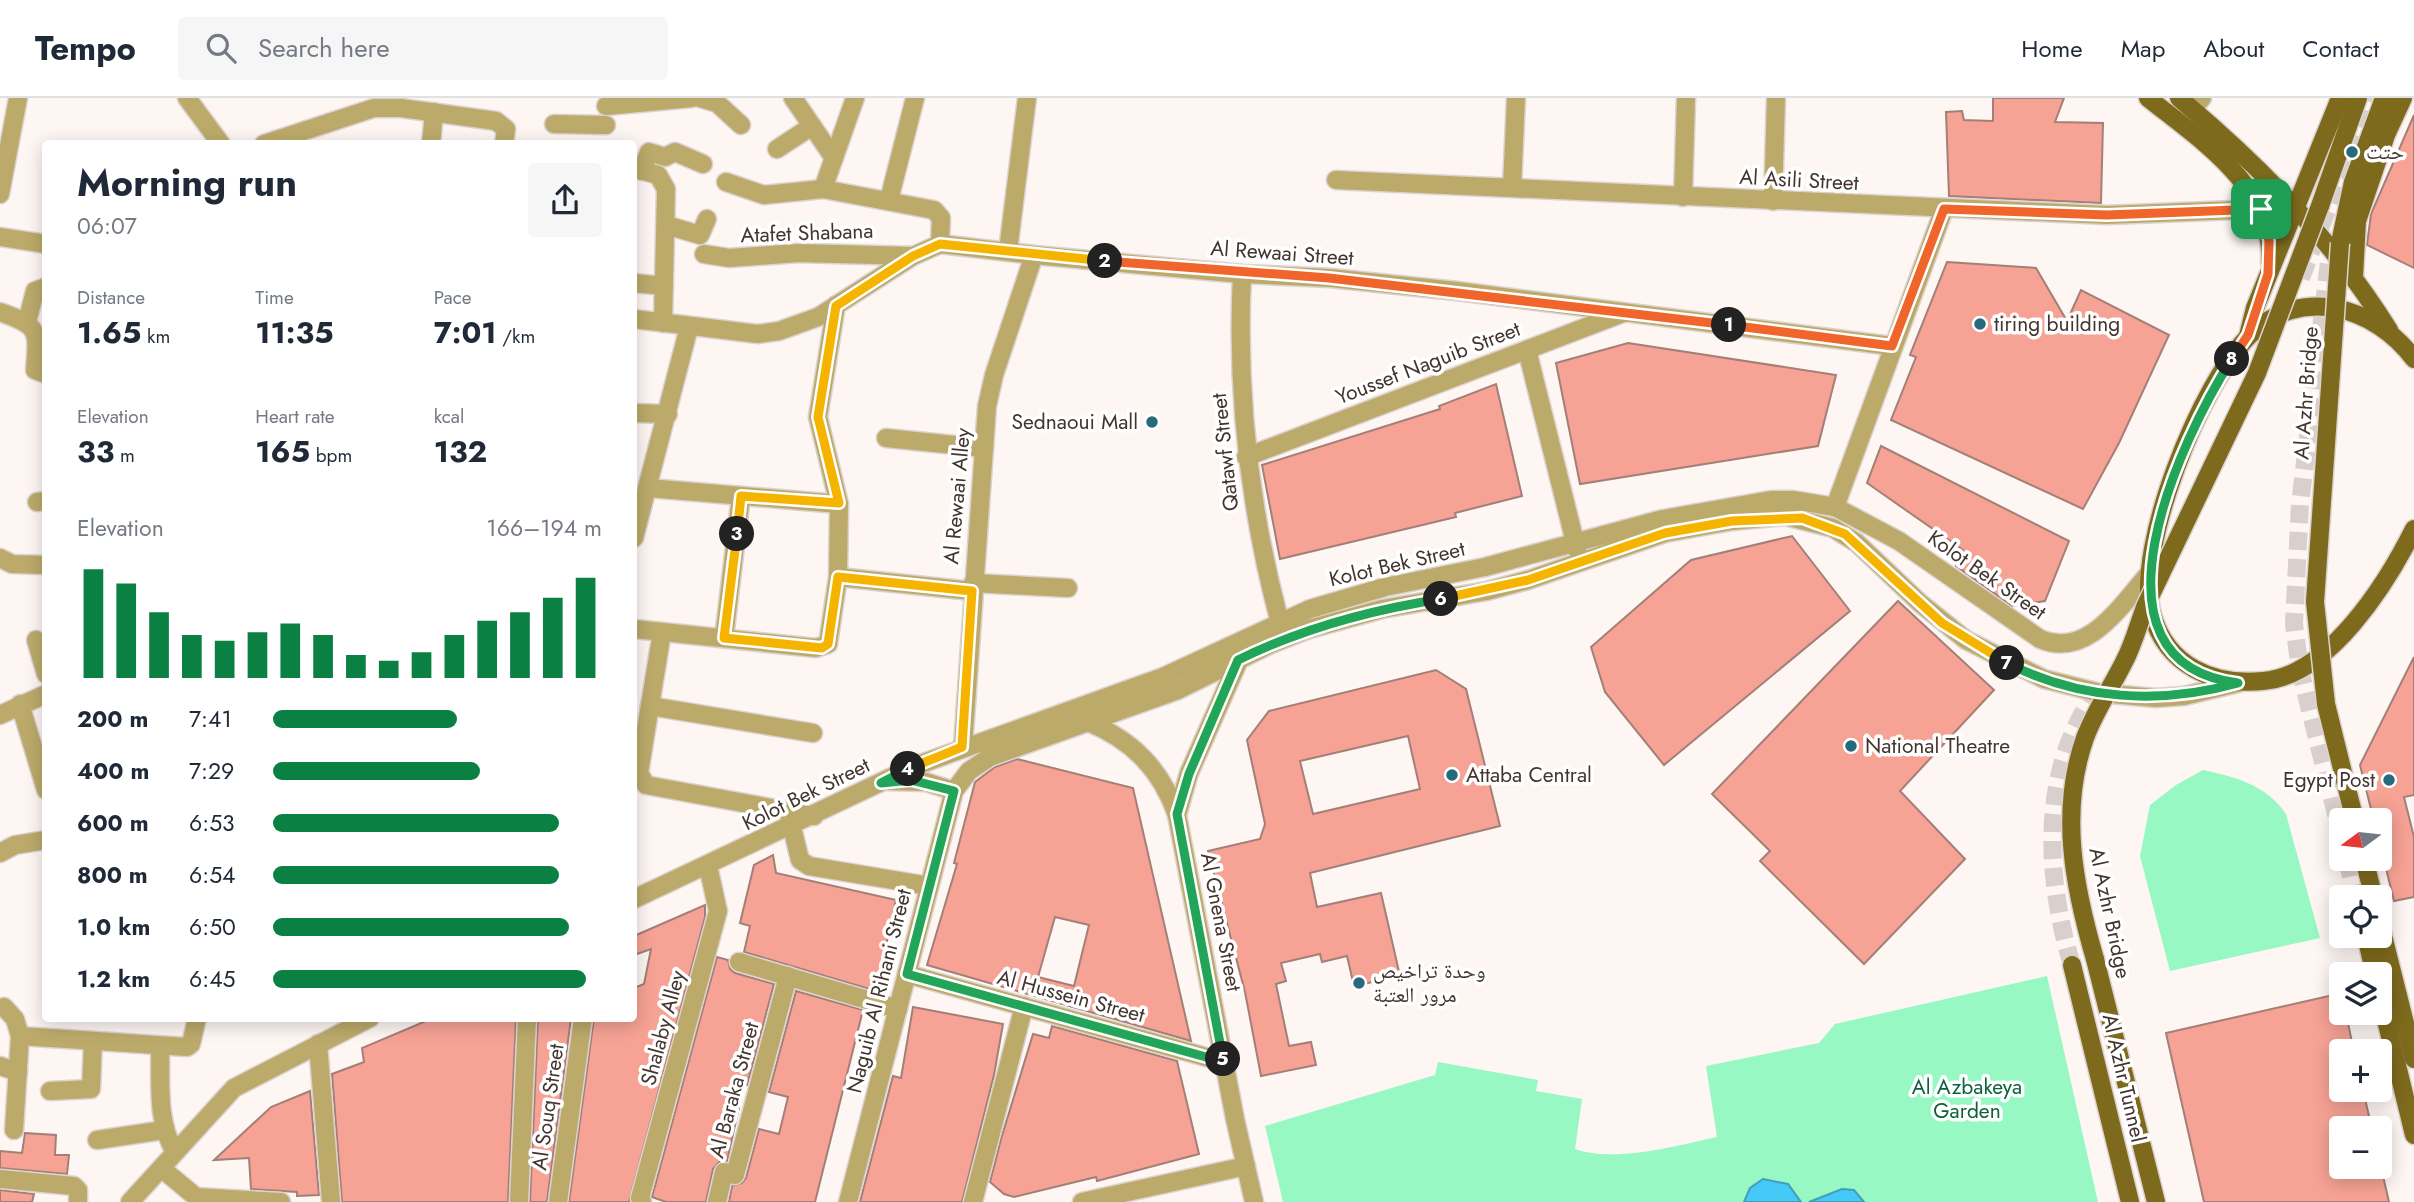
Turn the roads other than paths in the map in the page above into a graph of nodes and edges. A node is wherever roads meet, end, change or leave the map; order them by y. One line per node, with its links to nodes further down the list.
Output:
1 (18, 98): 33 (street)
2 (187, 98): 23 (street)
3 (692, 98): 15 (street)
4 (700, 98): 20 (street)
5 (793, 98): 21 (street)
6 (855, 98): 28 (street)
7 (915, 98): 37 (street)
8 (1027, 98): 47 (street)
9 (1516, 98): 34 (street)
10 (1686, 98): 36 (street)
11 (1776, 98): 38 (street)
12 (2148, 98): 41 (main road)
13 (2340, 98): 39 (main road)
14 (2358, 98): 161 (main road, Al Azhr Bridge, bridge)
15 (606, 102): 22 (street)
16 (2191, 102): 39 (main road)
17 (2400, 103): 53 (main road); 107 (main road, Al Azhr Bridge, bridge)
18 (434, 112): 24 (street); 25 (street); 26 (street)
19 (554, 124): 22 (street)
20 (741, 125)
21 (812, 126): 27 (street); 28 (street)
22 (606, 134)
23 (213, 140)
24 (276, 140)
25 (431, 140)
26 (505, 140)
27 (777, 149)
28 (834, 159): 35 (street)
29 (703, 164): 30 (street)
30 (638, 170): 43 (street)
31 (1336, 180): 34 (street, Al Asili Street)
32 (726, 182): 35 (street)
33 (1, 186)
34 (1512, 187): 36 (street, Al Asili Street)
35 (823, 190): 37 (street)
36 (1683, 197): 38 (street, Al Asili Street)
37 (889, 200): 46 (street)
38 (1773, 201): 40 (street, Al Asili Street)
39 (2296, 205): 52 (main road); 53 (main road)
40 (1944, 209): 41 (street, Al Asili Street); 66 (street)
41 (2261, 209): 52 (main road)
42 (707, 219): 43 (street)
43 (666, 225): 55 (street)
44 (0, 237): 45 (street)
45 (42, 243)
46 (940, 244): 47 (street, Al Rewaai Street); 50 (street, Al Rewaai Street)
47 (1007, 251): 49 (street, Al Rewaai Street)
48 (704, 254): 50 (street, Atafet Shabana)
49 (1034, 255): 51 (street, Al Rewaai Street); 73 (street, Al Rewaai Alley)
50 (913, 256): 57 (street, Al Rewaai Street)
51 (1242, 274): 59 (street, Al Rewaai Street); 74 (street, Qatawf Street)
52 (2268, 274): 64 (main road)
53 (2354, 277): 65 (main road)
54 (637, 283): 55 (street)
55 (664, 286): 62 (street)
56 (42, 288): 61 (street)
57 (836, 306): 63 (street, Al Rewaai Street); 77 (street)
58 (0, 312): 61 (street)
59 (1626, 312): 66 (street, Al Rewaai Street); 67 (street, Youssef Naguib Street)
60 (637, 319): 62 (street, Al Rewaai Street)
61 (27, 322): 69 (street)
62 (663, 323): 63 (street, Al Rewaai Street)
63 (689, 327): 71 (street)
64 (2248, 335): 65 (main road); 85 (main road)
65 (2394, 339): 68 (main road)
66 (1892, 346): 78 (street)
67 (1527, 350): 74 (street, Youssef Naguib Street); 81 (street)
68 (2414, 359)
69 (42, 372)
70 (637, 413): 71 (street)
71 (668, 414): 75 (street)
72 (886, 438): 73 (street)
73 (984, 448): 87 (street, Al Rewaai Alley)
74 (1246, 457): 89 (street, Qatawf Street)
75 (648, 488): 76 (street); 79 (street)
76 (741, 496): 77 (street); 92 (street)
77 (839, 503): 86 (street)
78 (1835, 507): 81 (street, Kolot Bek Street); 85 (street, Kolot Bek Street)
79 (637, 519)
80 (2414, 529): 96 (main road)
81 (1575, 541): 83 (street); 89 (street, Kolot Bek Street)
82 (0, 558): 84 (street)
83 (1580, 561): 94 (street, Kolot Bek Street); 96 (street, Kolot Bek Street)
84 (42, 565)
85 (2152, 570): 96 (main road)
86 (838, 577): 87 (street); 92 (street)
87 (972, 587): 88 (street); 103 (street, Al Rewaai Alley)
88 (1068, 587)
89 (1280, 623): 94 (street, Kolot Bek Street)
90 (637, 629): 91 (street)
91 (662, 632): 92 (street); 99 (street)
92 (724, 638)
93 (36, 640): 95 (street)
94 (1234, 652): 101 (street, Kolot Bek Street); 103 (street, Kolot Bek Street); 108 (street, Al Gnena Street)
95 (42, 660)
96 (2238, 683)
97 (42, 696): 98 (street)
98 (20, 705): 100 (street); 104 (street)
99 (650, 706): 102 (street); 109 (street)
100 (0, 715)
101 (1088, 722): 106 (street, Kolot Bek Street); 108 (street)
102 (813, 733)
103 (962, 747): 105 (street, Kolot Bek Street)
104 (42, 775)
105 (881, 783): 106 (street); 109 (street, Kolot Bek Street)
106 (954, 791): 114 (street, Naguib Al Rihani Street)
107 (2352, 808)
108 (1177, 814): 134 (street, Al Gnena Street)
109 (814, 816): 110 (street, Kolot Bek Street)
110 (792, 827): 113 (street, Kolot Bek Street); 114 (street)
111 (42, 841): 112 (street)
112 (0, 853)
113 (708, 866): 115 (street, Kolot Bek Street); 154 (street, Shalaby Alley)
114 (929, 886): 119 (street, Naguib Al Rihani Street)
115 (637, 899)
116 (2386, 948): 133 (main road)
117 (739, 962): 120 (street)
118 (2072, 965): 160 (main road, Al Azhr Tunnel)
119 (907, 974): 121 (street, Al Hussein Street); 123 (street, Naguib Al Rihani Street)
120 (788, 976): 123 (street); 155 (street, Al Baraka Street)
121 (1024, 1006): 134 (street, Al Hussein Street); 157 (street)
122 (4, 1007): 129 (street)
123 (898, 1009): 156 (street, Naguib Al Rihani Street)
124 (196, 1022): 132 (street)
125 (527, 1022): 152 (street)
126 (582, 1022): 153 (street, Al Souq Street)
127 (347, 1024): 131 (street)
128 (2387, 1025): 140 (main road)
129 (20, 1036): 130 (street); 136 (street)
130 (93, 1041): 132 (street); 137 (street)
131 (318, 1044): 142 (street); 151 (street)
132 (160, 1046): 139 (street)
133 (2414, 1059)
134 (1224, 1062): 143 (street, Al Gnena Street)
135 (0, 1066): 136 (street)
136 (18, 1072): 138 (street)
137 (50, 1091)
138 (15, 1130)
139 (164, 1130): 141 (street); 142 (street)
140 (2414, 1135)
141 (97, 1140)
142 (175, 1152): 144 (street)
143 (1246, 1166): 146 (street); 159 (street, Al Gnena Street)
144 (161, 1168): 147 (street); 149 (street)
145 (0, 1179): 148 (street)
146 (1102, 1200): 158 (street)
147 (223, 1201): 150 (street)
148 (78, 1202)
149 (130, 1202)
150 (281, 1202)
151 (331, 1202)
152 (519, 1202)
153 (558, 1202)
154 (642, 1202)
155 (717, 1202)
156 (848, 1202)
157 (973, 1202)
158 (1082, 1202)
159 (1254, 1202)
160 (2130, 1202)
161 (2156, 1202)

